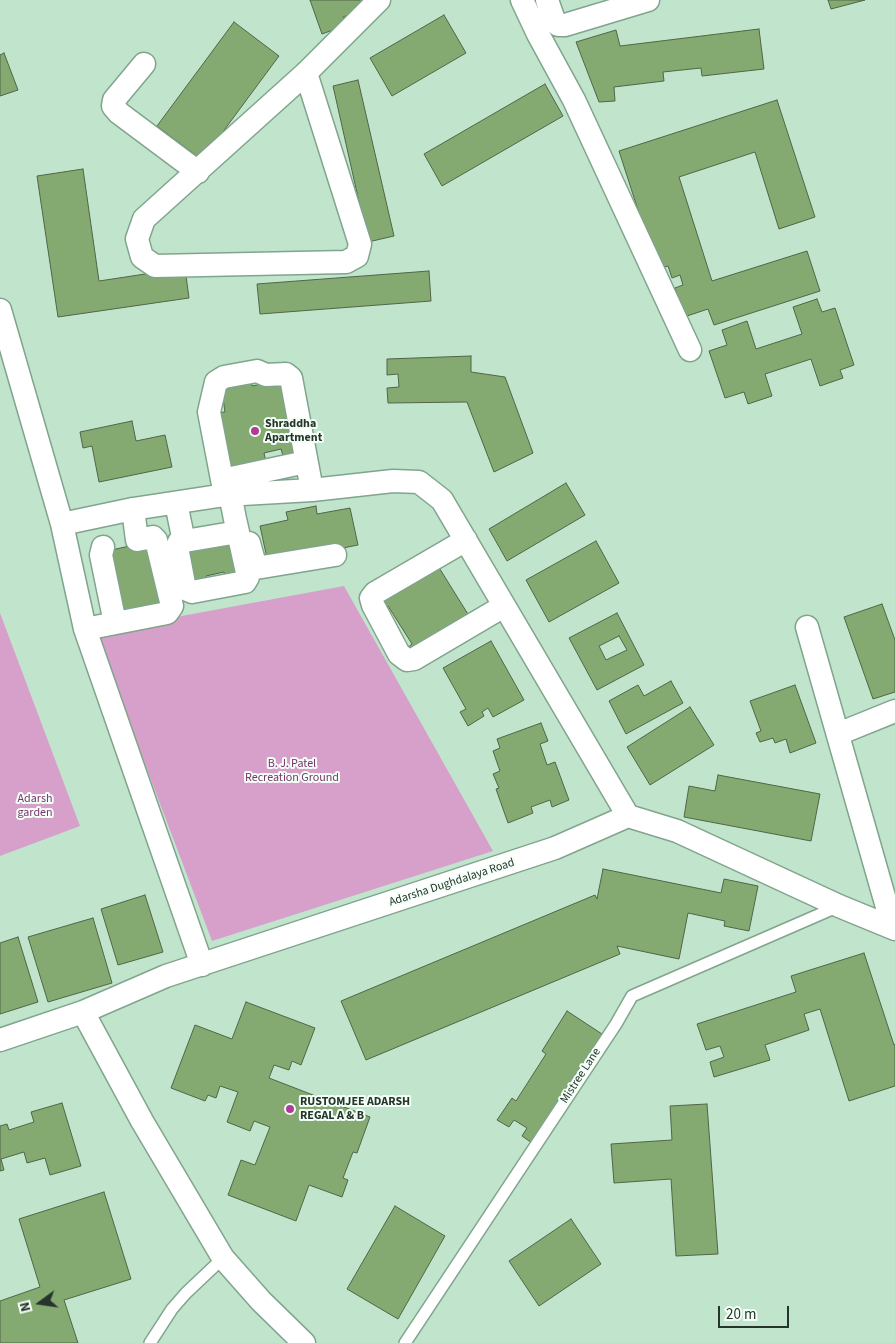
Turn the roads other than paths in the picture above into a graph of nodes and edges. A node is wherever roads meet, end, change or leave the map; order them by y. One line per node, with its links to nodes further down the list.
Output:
1 (379, 0): 6 (street)
2 (522, 0): 9 (street)
3 (547, 0): 4 (street)
4 (648, 0)
5 (144, 64): 7 (street)
6 (306, 73): 7 (street); 7 (street)
7 (198, 172)
8 (0, 310): 10 (street)
9 (690, 350)
10 (9, 372): 16 (street)
11 (306, 462): 12 (street); 13 (street); 13 (street)
12 (312, 490): 13 (street); 18 (street)
13 (229, 491): 14 (street); 17 (street); 21 (street)
14 (176, 502): 15 (street); 19 (street)
15 (133, 509): 16 (street); 23 (street)
16 (62, 524): 25 (street)
17 (238, 532): 19 (street); 19 (street)
18 (466, 540): 22 (street); 22 (street)
19 (184, 542)
20 (103, 547): 23 (street)
21 (335, 555)
22 (504, 606): 28 (street)
23 (114, 623): 25 (street)
24 (807, 627): 27 (street)
25 (85, 629): 31 (street)
26 (895, 711): 27 (street)
27 (838, 734): 30 (street)
28 (628, 816): 29 (street); 31 (street, Adarsha Dughdalaya Road)
29 (839, 906): 30 (street); 37 (lane, Mistree Lane)
30 (894, 928)
31 (202, 965): 32 (street, Adarsha Dughdalaya Road)
32 (83, 1012): 33 (street, Adarsha Dughdalaya Road); 34 (street)
33 (0, 1040)
34 (223, 1258): 35 (lane); 36 (street)
35 (150, 1343)
36 (304, 1343)
37 (405, 1343)

